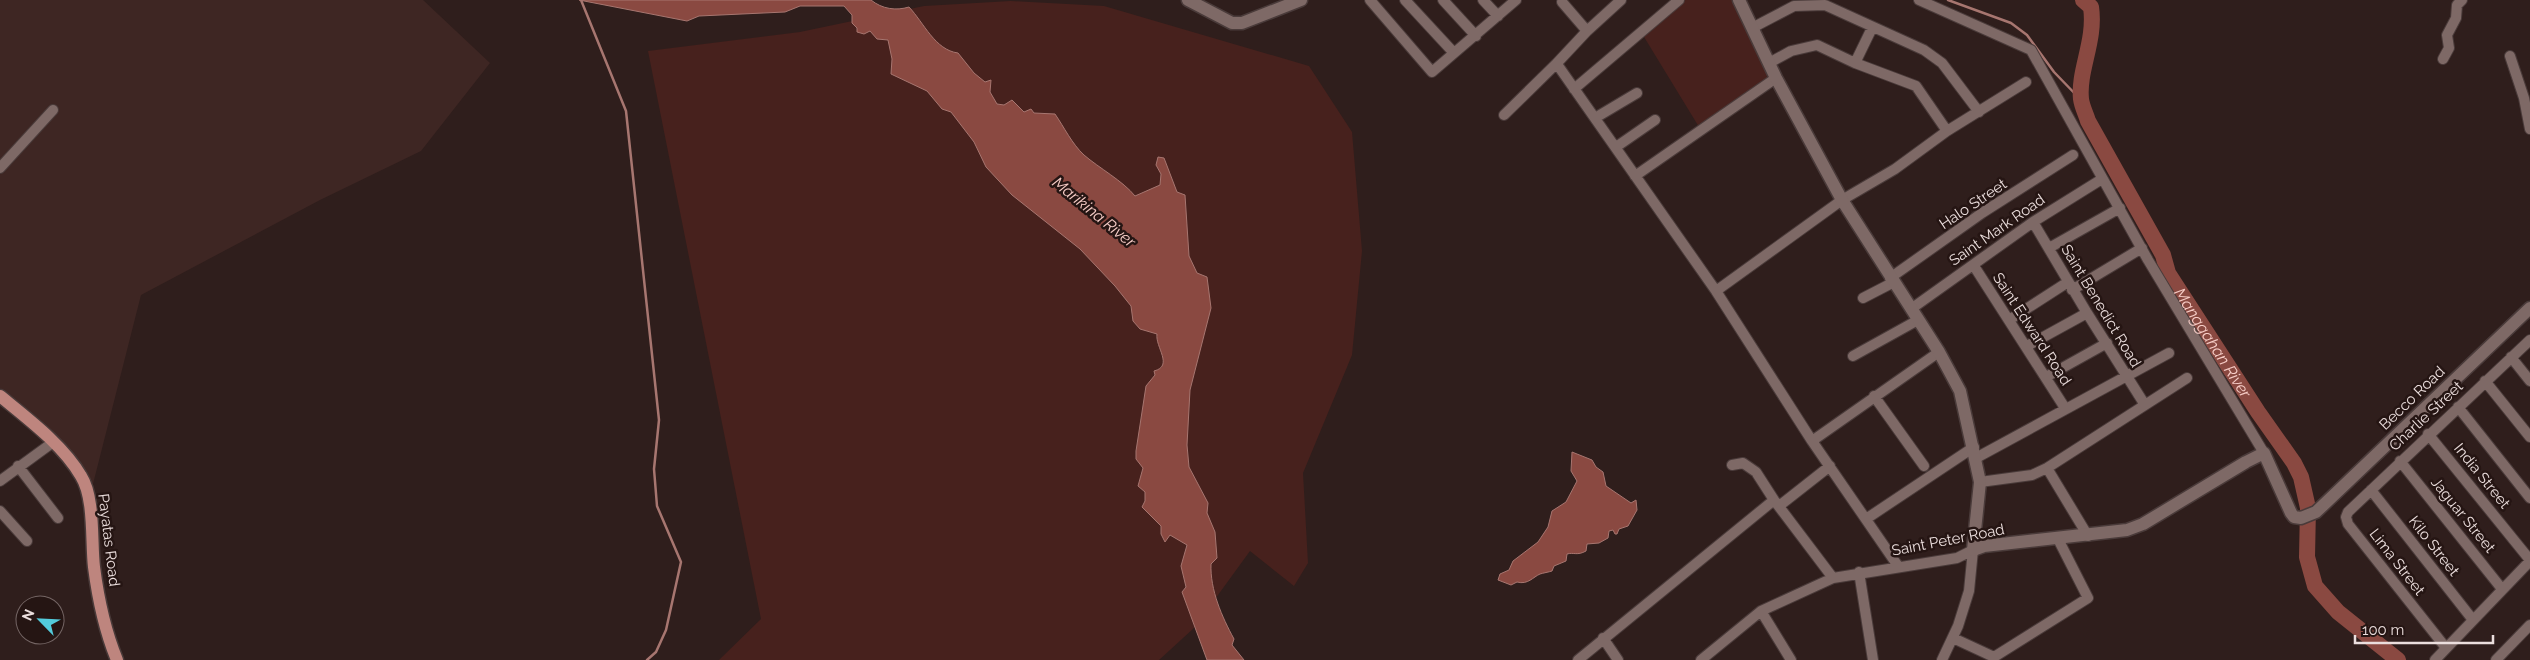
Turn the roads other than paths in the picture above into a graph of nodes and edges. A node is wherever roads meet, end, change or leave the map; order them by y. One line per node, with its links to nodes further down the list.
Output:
1 (1188, 0): 2 (street)
2 (1301, 0)
3 (1370, 0): 19 (street)
4 (1405, 0): 19 (street)
5 (1443, 0): 18 (street)
6 (1483, 0): 14 (street)
7 (1516, 0): 14 (street)
8 (1621, 0): 17 (street)
9 (1679, 0): 27 (street)
10 (1739, 0): 15 (street)
11 (1918, 0): 40 (street)
12 (2462, 0): 21 (street)
13 (1562, 2): 17 (street)
14 (1498, 16): 18 (street)
15 (1752, 28): 16 (street); 23 (street)
16 (1872, 28): 24 (street); 30 (street)
17 (1587, 31): 22 (street)
18 (1476, 36): 19 (street)
19 (1454, 53)
20 (2510, 56): 34 (street)
21 (2443, 59)
22 (1557, 63): 27 (street); 31 (street)
23 (1769, 63): 24 (street); 25 (street)
24 (1856, 63): 35 (street)
25 (1776, 78): 39 (street); 41 (street)
26 (2026, 82): 30 (street)
27 (1574, 89): 32 (street)
28 (1637, 93): 32 (street)
29 (53, 110): 38 (street)
30 (1979, 112): 35 (street)
31 (1504, 115)
32 (1595, 118): 36 (street)
33 (1655, 120): 36 (street)
34 (2530, 129)
35 (1947, 132): 41 (street)
36 (1616, 147): 39 (street)
37 (2072, 155): 47 (street, Halo Street)
38 (0, 168)
39 (1635, 176): 49 (street)
40 (2102, 179): 42 (street); 43 (street, Saint Mark Road)
41 (1842, 200): 47 (street); 49 (street)
42 (2120, 208): 44 (street); 45 (street)
43 (2033, 222): 44 (street, Saint Benedict Road); 46 (street, Saint Mark Road)
44 (2049, 248): 48 (street, Saint Benedict Road)
45 (2142, 248): 48 (street); 77 (street)
46 (1974, 266): 52 (street, Saint Mark Road); 54 (street, Saint Edward Road)
47 (1892, 280): 50 (street, Halo Street); 52 (street)
48 (2070, 286): 53 (street, Saint Benedict Road); 54 (street)
49 (1716, 291): 74 (street)
50 (1863, 298)
51 (2530, 308): 77 (street, Becco Road)
52 (1915, 314): 58 (street); 60 (street, Saint Mark Road)
53 (2086, 314): 56 (street, Saint Benedict Road); 57 (street)
54 (2009, 320): 57 (street, Saint Edward Road)
55 (2530, 340): 61 (street, Charlie Street)
56 (2107, 343): 62 (street, Saint Benedict Road); 63 (street)
57 (2027, 346): 63 (street, Saint Edward Road)
58 (1939, 352): 68 (street); 76 (street)
59 (2169, 353): 62 (street)
60 (1854, 356)
61 (2511, 357): 65 (street, Charlie Street); 66 (street)
62 (2125, 375): 69 (street, Saint Benedict Road); 71 (street)
63 (2046, 377): 71 (street, Saint Edward Road)
64 (2187, 378): 69 (street)
65 (2485, 381): 70 (street, Charlie Street); 73 (street)
66 (2530, 382)
67 (0, 396): 75 (main road, Payatas Road)
68 (1874, 396): 74 (street); 82 (street)
69 (2145, 405): 83 (street)
70 (2458, 407): 72 (street, Charlie Street); 87 (street)
71 (2065, 408): 76 (street)
72 (2428, 434): 78 (street, Charlie Street); 97 (street, India Street)
73 (2530, 437)
74 (1812, 441): 81 (street)
75 (52, 443): 80 (street); 109 (main road, Payatas Road)
76 (1975, 452): 85 (street); 92 (street)
77 (2264, 453): 93 (street, Saint Peter Road)
78 (2400, 461): 86 (street, Charlie Street); 101 (street, Jaguar Street)
79 (1732, 465): 88 (street)
80 (18, 466): 84 (street); 91 (street)
81 (1830, 466): 88 (street); 92 (street)
82 (1924, 466)
83 (2047, 468): 85 (street); 93 (street)
84 (0, 481)
85 (1980, 482): 96 (street)
86 (2372, 490): 90 (street, Charlie Street); 103 (street, Kilo Street)
87 (2530, 498)
88 (1777, 503): 100 (street); 105 (street)
89 (0, 511): 95 (street)
90 (2346, 517): 107 (street, Lima Street)
91 (58, 518)
92 (1866, 519): 98 (street)
93 (2088, 536): 94 (street, Saint Peter Road)
94 (2058, 539): 96 (street, Saint Peter Road); 108 (street)
95 (27, 541)
96 (1973, 550): 98 (street, Saint Peter Road); 106 (street)
97 (2530, 560): 101 (street)
98 (1898, 566): 99 (street, Saint Peter Road)
99 (1859, 572): 100 (street, Saint Peter Road); 114 (street)
100 (1833, 578): 102 (street, Saint Peter Road)
101 (2502, 589): 103 (street)
102 (1761, 611): 112 (street, Saint Peter Road); 113 (street)
103 (2473, 620): 107 (street)
104 (2530, 625): 117 (street)
105 (1604, 638): 110 (street); 111 (street)
106 (1953, 638): 108 (street); 115 (street)
107 (2446, 648): 116 (street)
108 (1993, 659)
109 (117, 660)
110 (1578, 660)
111 (1618, 660)
112 (1701, 660)
113 (1791, 660)
114 (1873, 660)
115 (1942, 660)
116 (2436, 660)
117 (2496, 660)

